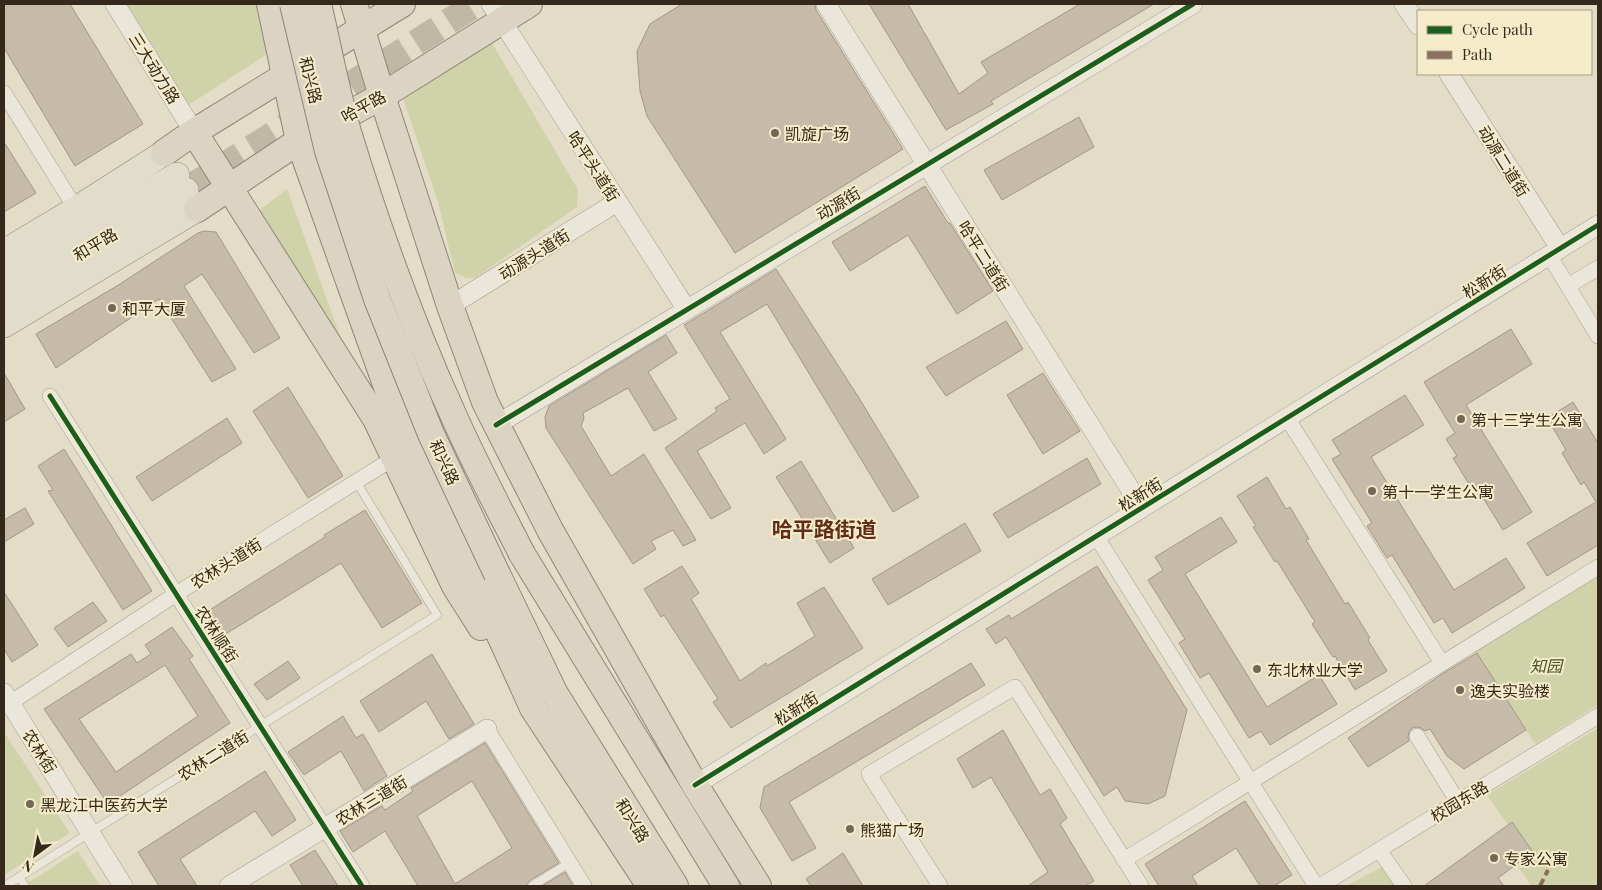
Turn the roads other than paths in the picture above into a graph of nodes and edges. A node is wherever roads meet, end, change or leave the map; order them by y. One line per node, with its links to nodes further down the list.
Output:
1 (115, 4): 18 (street, 三大动力路)
2 (270, 4): 14 (highway)
3 (293, 4): 48 (highway, 和兴路, bridge)
4 (318, 4): 46 (highway, bridge)
5 (354, 4): 13 (highway)
6 (402, 4): 13 (highway)
7 (529, 4): 11 (highway, 哈平路)
8 (826, 4): 21 (street, 哈平二道街)
9 (1194, 4): 21 (street, 动源街)
10 (1404, 4): 12 (street)
11 (496, 13): 17 (highway, 哈平路); 24 (street, 哈平头道街)
12 (1417, 24)
13 (362, 29): 14 (highway); 17 (highway)
14 (286, 75): 18 (highway); 19 (highway)
15 (1450, 75): 28 (street, 动源二道街)
16 (4, 92): 25 (street)
17 (382, 96): 19 (highway, 哈平路); 33 (highway)
18 (194, 132): 20 (highway); 22 (highway, 和兴路)
19 (299, 141): 22 (highway, 哈平路); 50 (highway, 和兴路)
20 (164, 153): 25 (main road)
21 (927, 165): 34 (street, 动源街); 42 (street, 哈平二道街)
22 (229, 188): 23 (highway, 哈平路); 40 (highway, 和兴路)
23 (187, 191): 30 (main road, 和平路); 32 (main road, 和平路); 35 (main road)
24 (618, 202): 33 (street, 动源头道街); 34 (street, 哈平头道街)
25 (76, 209): 27 (main road)
26 (1598, 225): 28 (street, 松新街)
27 (4, 252)
28 (1554, 252): 31 (street); 38 (street, 松新街)
29 (1598, 268): 31 (street)
30 (4, 276)
31 (1568, 286): 36 (street)
32 (4, 298)
33 (450, 306): 39 (highway)
34 (687, 310): 39 (street, 动源街)
35 (4, 325)
36 (1598, 336)
37 (50, 396): 45 (street, 农林顺街)
38 (1287, 418): 42 (street, 松新街); 47 (street)
39 (496, 424): 56 (highway)
40 (394, 458): 41 (street, 农林头道街); 50 (highway, 和兴路)
41 (356, 481): 45 (street, 农林头道街); 52 (lane, 农林二道街)
42 (1142, 508): 43 (street, 松新街)
43 (1096, 536): 55 (street); 56 (street, 松新街)
44 (1598, 566): 47 (street)
45 (176, 594): 49 (street, 农林头道街); 52 (street, 农林顺街)
46 (555, 610): 56 (highway); 74 (highway)
47 (1442, 664): 55 (street)
48 (555, 694): 60 (highway); 73 (highway, 和兴路)
49 (7, 698): 59 (street, 农林街)
50 (533, 708): 60 (highway, 和兴路)
51 (1598, 716): 57 (street, 校园东路)
52 (260, 725): 58 (street, 农林顺街); 59 (lane, 农林二道街)
53 (488, 729): 58 (street, 农林三道街); 63 (street)
54 (1417, 736): 57 (street)
55 (1251, 782): 62 (street); 78 (street)
56 (701, 795): 75 (highway)
57 (1458, 802): 61 (street, 校园东路)
58 (325, 828): 68 (street, 农林三道街); 69 (street, 农林顺街)
59 (90, 832): 64 (lane, 农林二道街); 67 (street, 农林街)
60 (615, 832): 72 (highway, 和兴路)
61 (1379, 850): 79 (street, 校园东路); 80 (street)
62 (1124, 860): 76 (street); 77 (street)
63 (569, 862): 70 (lane); 71 (street)
64 (19, 877): 65 (lane, 农林二道街); 66 (lane)
65 (5, 886)
66 (25, 886)
67 (123, 886)
68 (229, 886)
69 (362, 886)
70 (532, 886)
71 (584, 886)
72 (650, 886)
73 (675, 886)
74 (726, 886)
75 (758, 886)
76 (940, 886)
77 (1141, 886)
78 (1316, 886)
79 (1320, 886)
80 (1404, 886)

